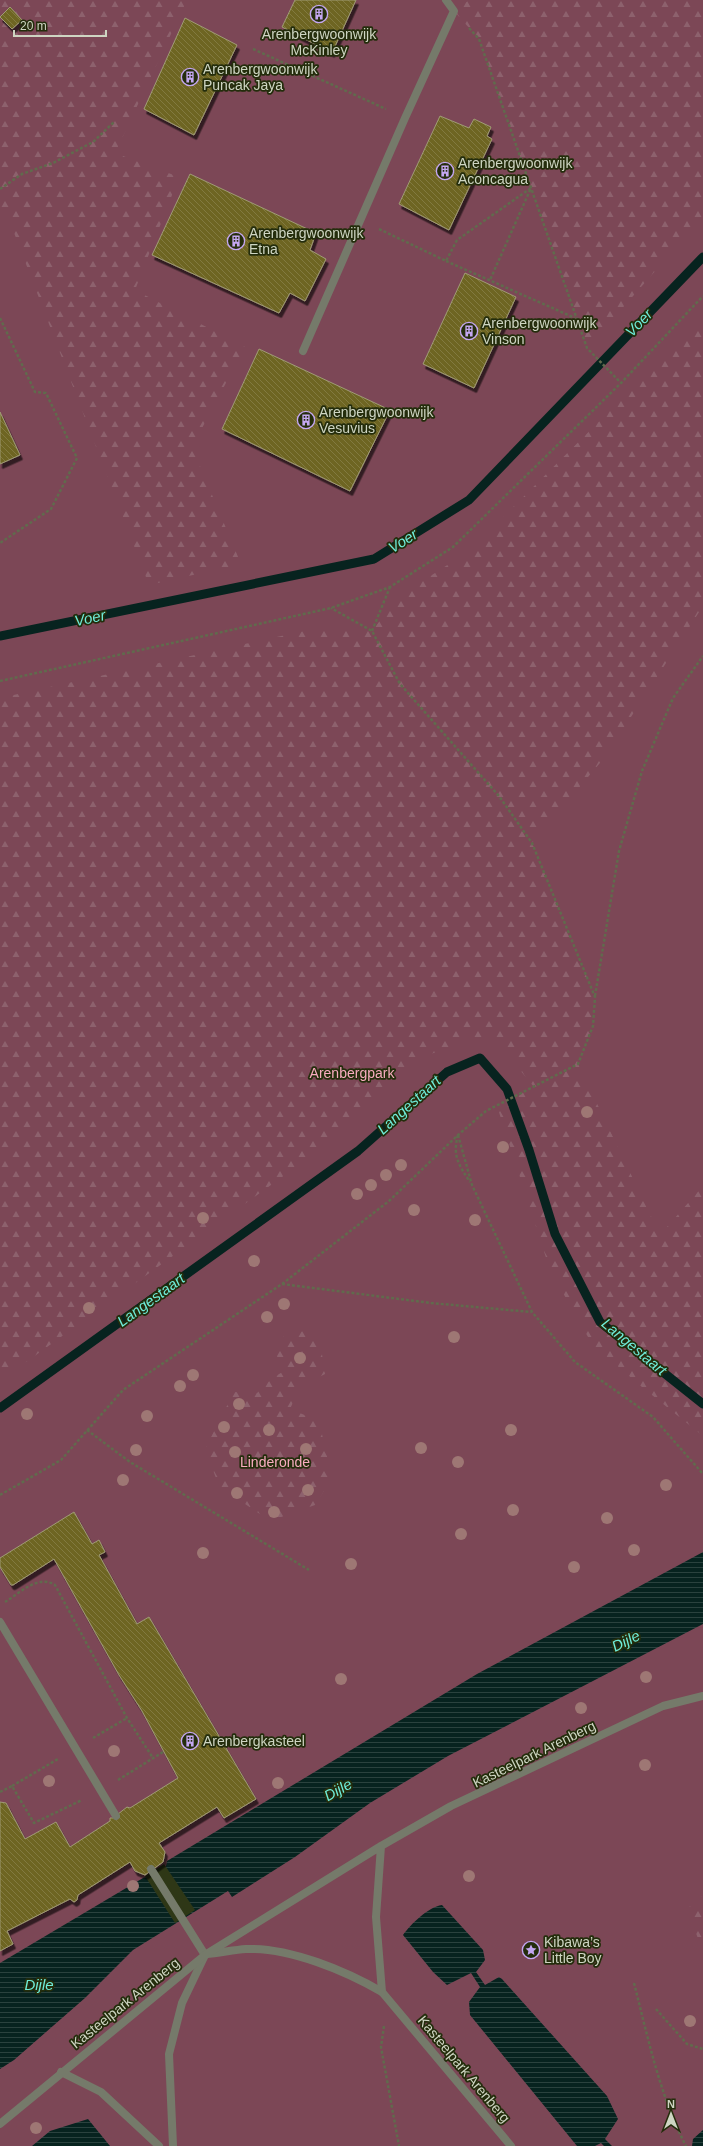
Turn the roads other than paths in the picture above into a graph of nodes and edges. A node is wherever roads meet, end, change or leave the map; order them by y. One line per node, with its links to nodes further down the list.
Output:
1 (446, 0): 2 (street)
2 (303, 351)
3 (0, 1622): 5 (street)
4 (703, 1696): 6 (street, Kasteelpark Arenberg)
5 (116, 1816)
6 (381, 1846): 8 (street, Kasteelpark Arenberg); 9 (street)
7 (151, 1870): 8 (street)
8 (205, 1955): 9 (street); 10 (street, Kasteelpark Arenberg); 13 (street, Kasteelpark Arenberg)
9 (382, 1992): 14 (street, Kasteelpark Arenberg)
10 (62, 2072): 11 (street, Kasteelpark Arenberg); 12 (street)
11 (0, 2124)
12 (160, 2146)
13 (173, 2146)
14 (511, 2146)

